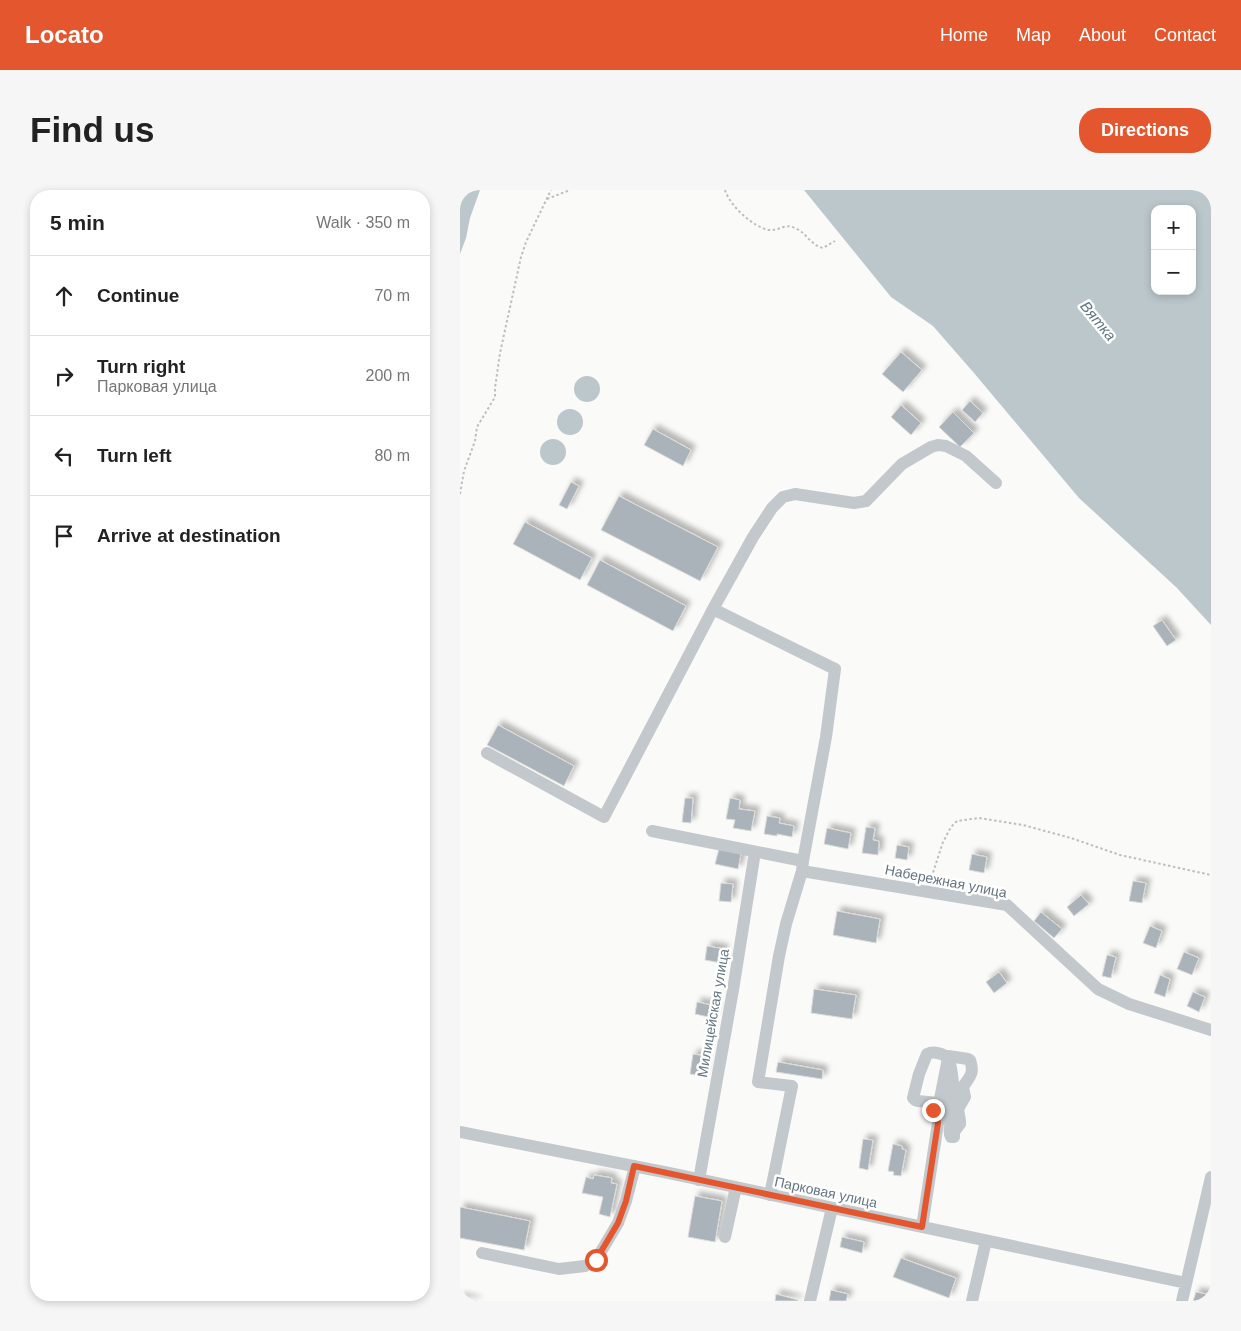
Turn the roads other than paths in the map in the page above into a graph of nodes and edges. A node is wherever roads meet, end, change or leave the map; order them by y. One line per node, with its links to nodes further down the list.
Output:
1 (996, 483): 2 (street)
2 (713, 608): 3 (street); 6 (street)
3 (488, 753)
4 (652, 831): 5 (street, Набережная улица)
5 (755, 852): 6 (street, Набережная улица); 15 (street, Милицейская улица)
6 (802, 866): 7 (street, Набережная улица); 17 (street)
7 (1211, 1030)
8 (951, 1057): 9 (street); 9 (street); 10 (street); 10 (street)
9 (952, 1078): 10 (street)
10 (937, 1103): 11 (street); 11 (street)
11 (938, 1123): 19 (street)
12 (460, 1132): 13 (street, Парковая улица)
13 (634, 1166): 15 (street, Парковая улица); 22 (street)
14 (1211, 1177): 23 (street)
15 (699, 1180): 16 (street, Парковая улица)
16 (736, 1187): 17 (street, Парковая улица); 20 (street)
17 (770, 1195): 18 (street, Парковая улица)
18 (832, 1208): 19 (street, Парковая улица); 24 (street)
19 (922, 1227): 21 (street, Парковая улица)
20 (725, 1237)
21 (986, 1241): 23 (street, Парковая улица); 25 (street)
22 (482, 1254)
23 (1186, 1283): 26 (street)
24 (810, 1301)
25 (972, 1301)
26 (1182, 1301)

